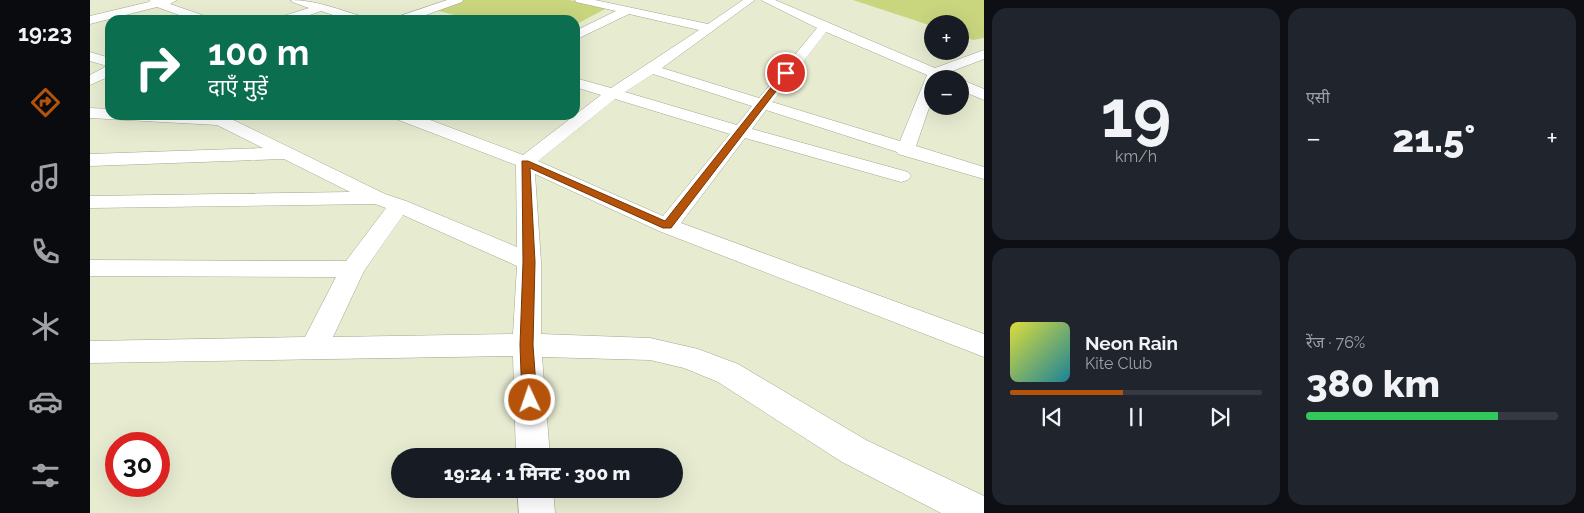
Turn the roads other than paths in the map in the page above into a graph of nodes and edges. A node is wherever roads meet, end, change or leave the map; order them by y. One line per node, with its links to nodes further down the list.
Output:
1 (112, 0): 11 (street)
2 (172, 0): 8 (street)
3 (296, 0): 10 (street)
4 (458, 0): 13 (street)
5 (581, 0): 12 (street)
6 (766, 0): 23 (street)
7 (744, 1): 24 (street)
8 (154, 2): 11 (street); 16 (street)
9 (336, 3): 10 (street)
10 (319, 8): 17 (street); 18 (street)
11 (134, 9): 14 (street); 15 (street)
12 (628, 10): 24 (street); 25 (street)
13 (425, 12): 19 (street); 20 (street)
14 (110, 15)
15 (149, 15)
16 (190, 15)
17 (299, 15)
18 (343, 15)
19 (416, 15)
20 (437, 15)
21 (105, 16): 22 (street)
22 (90, 20)
23 (824, 27): 29 (street); 36 (street)
24 (709, 28): 27 (street)
25 (580, 34)
26 (984, 54): 28 (street)
27 (651, 69): 34 (street); 36 (street)
28 (953, 70)
29 (924, 72)
30 (105, 73): 31 (street)
31 (90, 81)
32 (580, 83): 34 (street)
33 (969, 88): 35 (street)
34 (613, 93): 40 (street); 44 (street)
35 (984, 95)
36 (761, 104): 44 (street); 45 (street)
37 (924, 107): 45 (street)
38 (90, 113): 39 (street)
39 (105, 114)
40 (580, 119)
41 (218, 120): 46 (street)
42 (415, 120): 48 (street)
43 (579, 120): 48 (street)
44 (742, 132): 50 (street); 53 (street)
45 (905, 150): 49 (street)
46 (290, 153): 47 (street); 52 (street)
47 (90, 160)
48 (525, 162): 53 (street); 54 (street)
49 (984, 173)
50 (901, 176)
51 (90, 202): 52 (street)
52 (388, 202): 54 (street); 56 (street)
53 (667, 226): 58 (street)
54 (529, 262): 57 (street)
55 (90, 268): 56 (street)
56 (353, 269): 59 (street)
57 (526, 345): 59 (street); 61 (street); 64 (street)
58 (984, 346)
59 (314, 347): 60 (street)
60 (90, 352)
61 (532, 448)
62 (535, 498): 63 (street)
63 (536, 513)
64 (979, 513)

